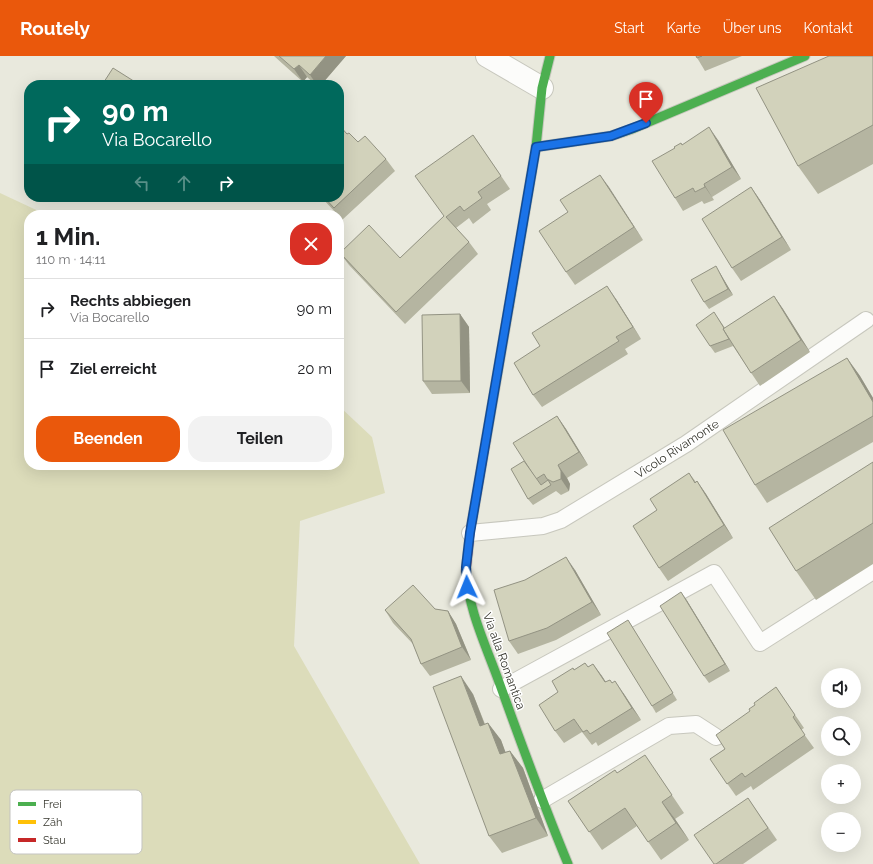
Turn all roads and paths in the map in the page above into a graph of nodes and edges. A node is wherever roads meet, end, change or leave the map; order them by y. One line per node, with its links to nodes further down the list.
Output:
1 (487, 56): 4 (street)
2 (550, 56): 4 (street, Via alla Romantica)
3 (805, 56): 5 (street)
4 (542, 88): 5 (street, Via alla Romantica)
5 (536, 147): 7 (street, Via alla Romantica)
6 (866, 320): 7 (lane, Vicolo Rivamonte)
7 (470, 533): 9 (street, Via alla Romantica)
8 (873, 571): 9 (lane)
9 (501, 689): 11 (street, Via alla Romantica)
10 (716, 737): 11 (lane)
11 (542, 800): 12 (street, Via alla Romantica)
12 (568, 864)

